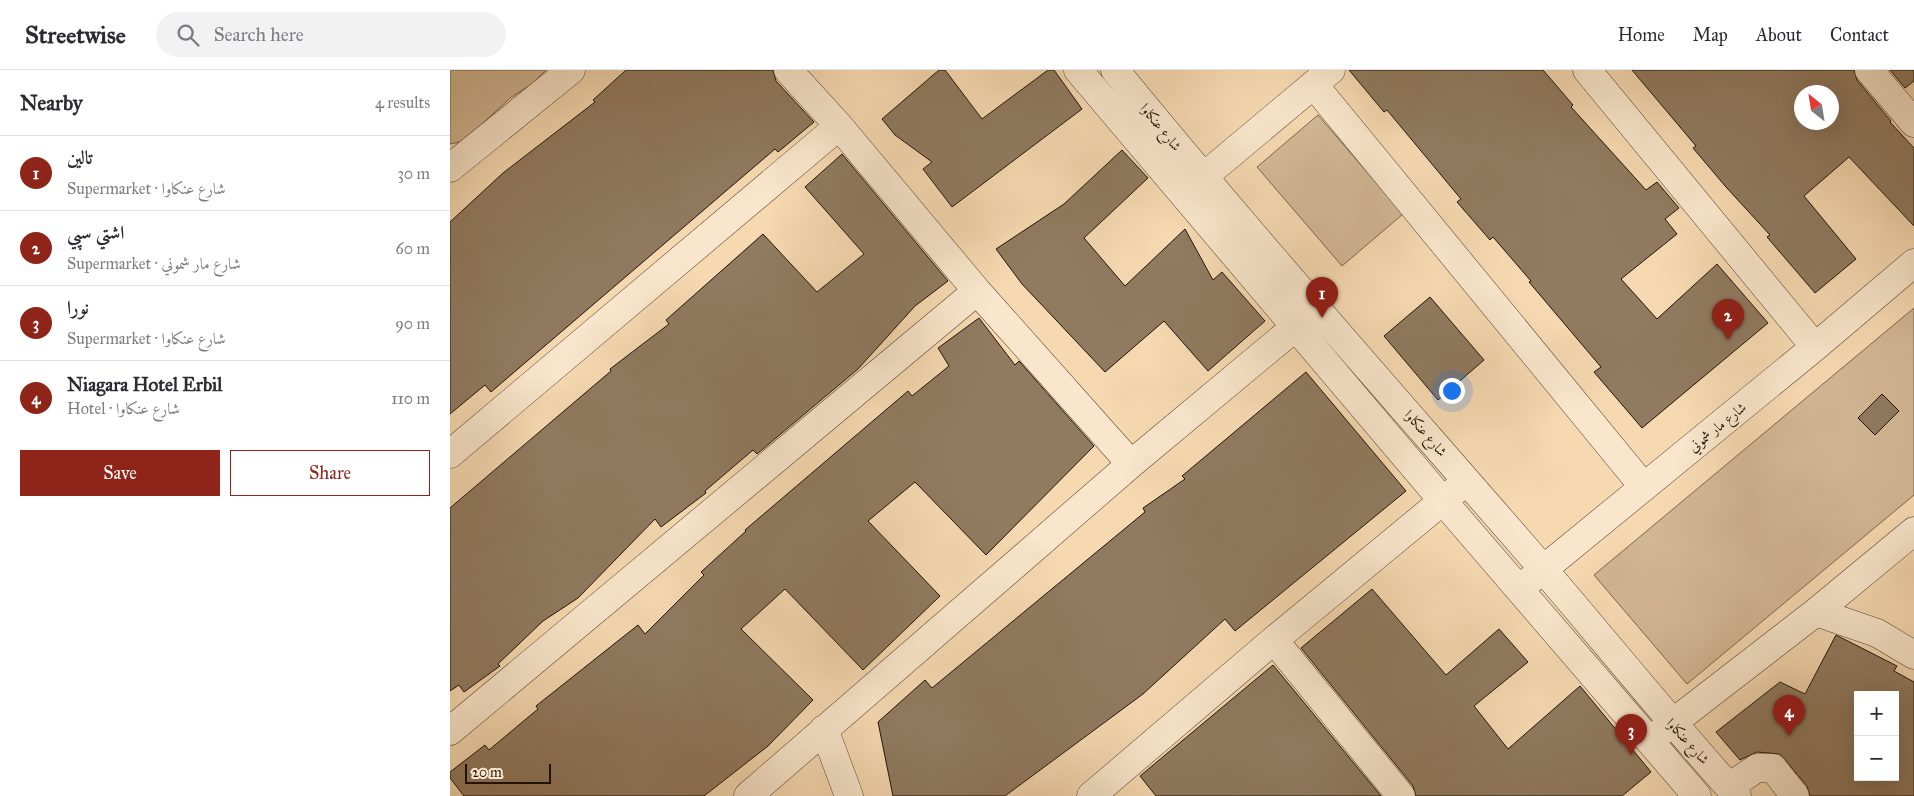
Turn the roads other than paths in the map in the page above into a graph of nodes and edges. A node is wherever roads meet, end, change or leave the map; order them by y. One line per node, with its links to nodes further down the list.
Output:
1 (571, 70): 10 (street)
2 (788, 70): 9 (street)
3 (1078, 70): 11 (street, شارع عنكاوا)
4 (1115, 70): 11 (street, شارع عنكاوا)
5 (1587, 70): 16 (street)
6 (1869, 70): 8 (street)
7 (1322, 77): 11 (street); 20 (street)
8 (1914, 123)
9 (839, 126): 13 (street); 17 (street)
10 (450, 168)
11 (1192, 186): 14 (street, شارع عنكاوا); 15 (street, شارع عنكاوا)
12 (1914, 263): 16 (street, شارع مار شموني)
13 (977, 291): 18 (street); 30 (street)
14 (1318, 309): 15 (street); 19 (street, شارع عنكاوا)
15 (1296, 326): 18 (street); 21 (street, شارع عنكاوا)
16 (1815, 347): 20 (street, شارع مار شموني)
17 (450, 454)
18 (1131, 464): 29 (street)
19 (1467, 481): 21 (street); 23 (street, شارع عنكاوا)
20 (1643, 486): 23 (street, شارع مار شموني)
21 (1443, 501): 24 (street, شارع عنكاوا); 26 (street)
22 (1914, 531): 25 (street)
23 (1543, 569): 24 (street, شارع مار شموني); 28 (street, شارع عنكاوا)
24 (1519, 590): 31 (street, شارع عنكاوا)
25 (1816, 612): 27 (street); 28 (street)
26 (1274, 640): 32 (street); 36 (street)
27 (1914, 655)
28 (1671, 722): 31 (street); 33 (street, شارع عنكاوا)
29 (824, 730): 34 (street); 35 (street)
30 (450, 731)
31 (1650, 740): 37 (street, شارع عنكاوا)
32 (1108, 790)
33 (1733, 792): 38 (street)
34 (748, 796)
35 (849, 796)
36 (1401, 796)
37 (1697, 796)
38 (1795, 796)

